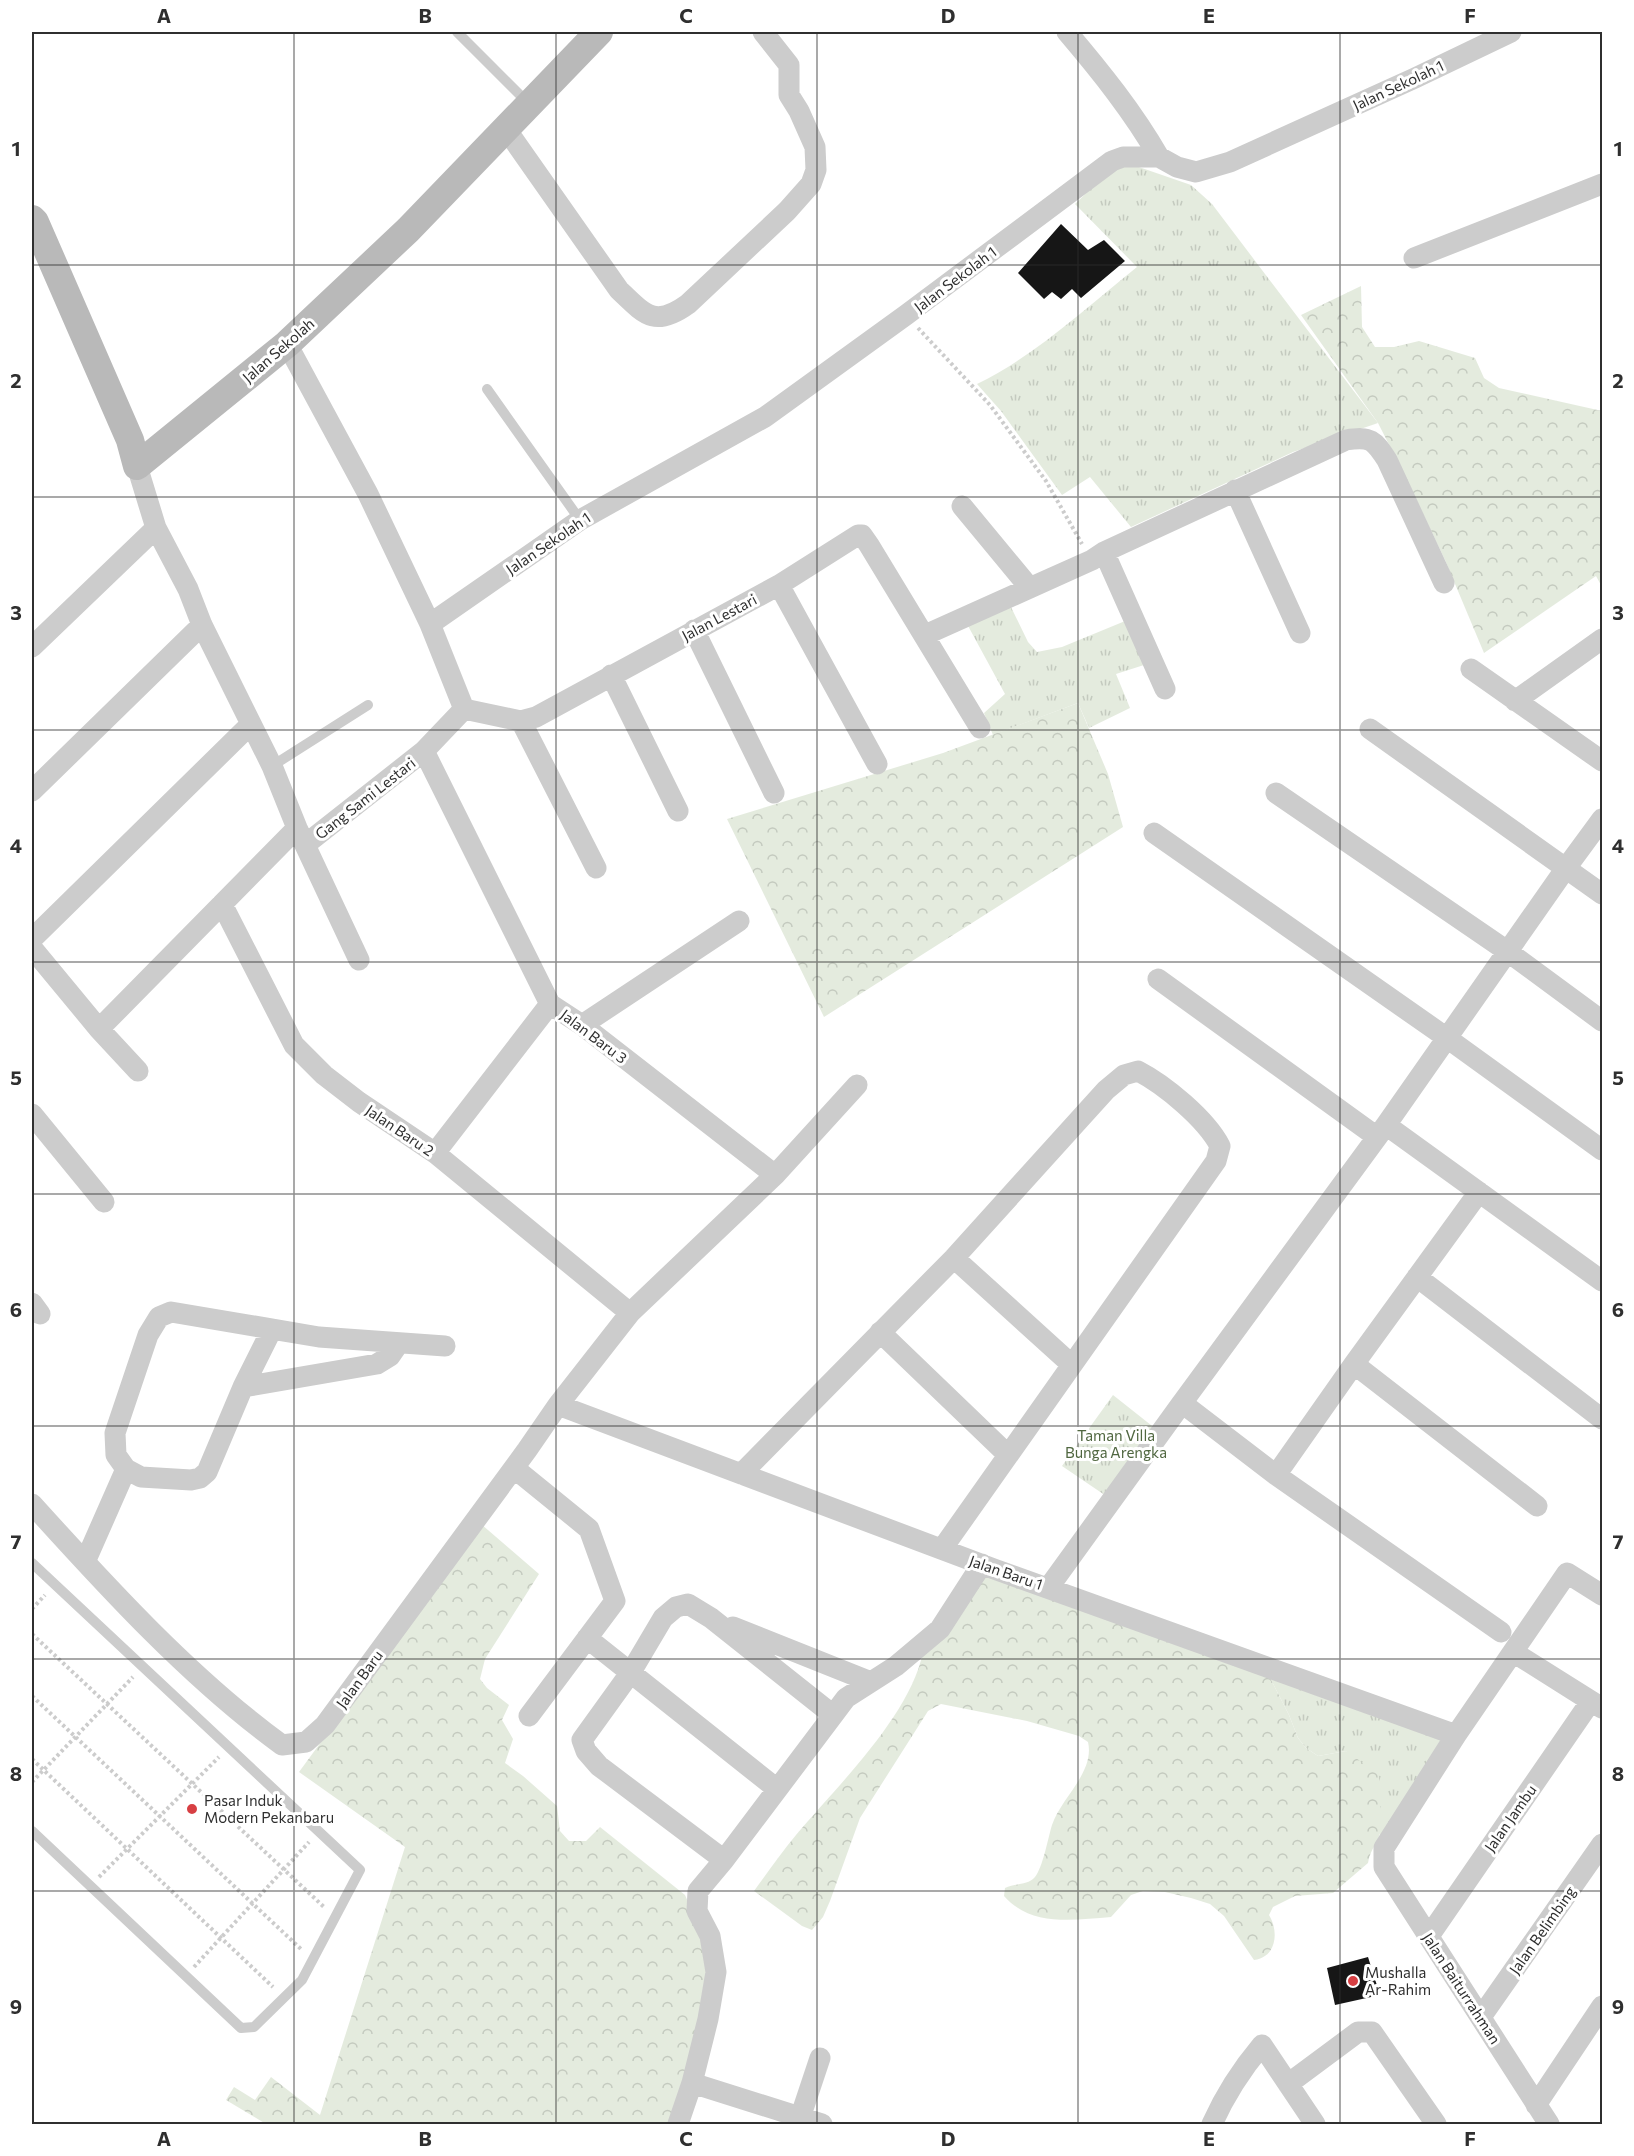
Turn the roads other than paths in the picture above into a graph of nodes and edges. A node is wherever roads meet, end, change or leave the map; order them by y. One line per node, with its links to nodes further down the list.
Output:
1 (457, 32): 6 (lane)
2 (599, 32): 6 (street, Jalan Sekolah)
3 (763, 32): 7 (street)
4 (1067, 32): 8 (street)
5 (1511, 32): 8 (street, Jalan Sekolah 1)
6 (530, 104): 7 (street, Jalan Sekolah)
7 (506, 129): 12 (street, Jalan Sekolah)
8 (1159, 157): 17 (street, Jalan Sekolah 1)
9 (1602, 184): 11 (street)
10 (32, 219): 14 (street)
11 (1414, 258)
12 (287, 344): 14 (street, Jalan Sekolah); 23 (street)
13 (487, 389): 17 (lane)
14 (137, 466): 18 (street)
15 (1235, 490): 19 (street); 20 (street); 26 (street)
16 (962, 506): 22 (street)
17 (580, 520): 23 (street, Jalan Sekolah 1)
18 (156, 528): 24 (street); 29 (street)
19 (1098, 556): 22 (street); 32 (street)
20 (1444, 583)
21 (779, 585): 25 (street, Jalan Lestari); 27 (street, Jalan Lestari); 42 (street)
22 (1029, 587): 27 (street)
23 (430, 624): 35 (street)
24 (202, 625): 37 (street); 44 (street)
25 (694, 630): 31 (street, Jalan Lestari); 45 (street)
26 (1300, 633)
27 (925, 634): 38 (street)
28 (1602, 639): 33 (street)
29 (32, 647)
30 (1471, 669): 33 (street)
31 (611, 675): 36 (street, Jalan Lestari); 47 (street)
32 (1165, 689)
33 (1515, 701): 41 (street)
34 (368, 705): 43 (lane)
35 (464, 709): 36 (street); 40 (street, Gang Sami Lestari)
36 (521, 721): 51 (street)
37 (250, 725): 43 (street); 56 (street)
38 (980, 728)
39 (1370, 729): 52 (street)
40 (424, 751): 50 (street, Gang Sami Lestari); 61 (street, Jalan Baru 3)
41 (1602, 761)
42 (877, 764)
43 (272, 766): 50 (street)
44 (32, 791)
45 (774, 793)
46 (1276, 793): 58 (street)
47 (678, 811)
48 (1602, 819): 52 (street)
49 (1154, 834): 65 (street)
50 (302, 836): 54 (street, Gang Sami Lestari); 59 (street)
51 (596, 868)
52 (1566, 868): 53 (street); 58 (street)
53 (1602, 894)
54 (222, 904): 64 (street, Gang Sami Lestari); 71 (street, Jalan Baru 2)
55 (739, 921): 63 (street)
56 (32, 939)
57 (32, 948): 64 (street)
58 (1507, 951): 62 (street); 65 (street)
59 (359, 960)
60 (1158, 979): 69 (street)
61 (550, 1004): 63 (street, Jalan Baru 3); 71 (street)
62 (1602, 1021)
63 (582, 1025): 72 (street, Jalan Baru 3)
64 (99, 1029): 66 (street)
65 (1447, 1038): 69 (street); 70 (street)
66 (138, 1071)
67 (857, 1086): 72 (street, Jalan Baru)
68 (32, 1114): 74 (street)
69 (1382, 1131): 73 (street); 86 (street)
70 (1602, 1150)
71 (435, 1153): 78 (street, Jalan Baru 2)
72 (775, 1175): 78 (street, Jalan Baru)
73 (1479, 1192): 76 (street); 77 (street)
74 (104, 1202)
75 (954, 1258): 80 (street); 84 (street); 84 (street)
76 (1417, 1277): 83 (street); 88 (street)
77 (1602, 1281)
78 (630, 1313): 87 (street, Jalan Baru)
79 (272, 1329): 81 (street); 85 (street); 91 (street)
80 (880, 1332): 89 (street); 92 (street)
81 (399, 1343): 82 (street); 85 (street)
82 (445, 1346)
83 (1354, 1364): 93 (street); 95 (street)
84 (1072, 1365): 89 (street)
85 (243, 1387): 91 (street)
86 (1182, 1403): 93 (street); 100 (street)
87 (558, 1405): 90 (street, Jalan Baru); 92 (street, Jalan Baru 1)
88 (1602, 1419)
89 (1008, 1455): 96 (street)
90 (514, 1468): 98 (street, Jalan Baru); 104 (street)
91 (126, 1469): 98 (street)
92 (741, 1474): 96 (street, Jalan Baru 1)
93 (1276, 1474): 103 (street)
94 (32, 1504): 98 (street, Jalan Baru)
95 (1537, 1506)
96 (942, 1549): 99 (street, Jalan Baru 1)
97 (32, 1563): 113 (lane)
98 (85, 1563)
99 (982, 1564): 100 (street, Jalan Baru 1); 107 (street)
100 (1049, 1587): 111 (street, Jalan Baru 1)
101 (1602, 1595): 105 (street)
102 (711, 1618): 106 (street); 107 (street); 109 (street)
103 (1501, 1632)
104 (587, 1638): 106 (street); 110 (street)
105 (1513, 1652): 108 (street); 111 (street)
106 (631, 1672): 112 (street); 115 (street)
107 (871, 1682): 109 (street)
108 (1597, 1705): 116 (street, Jalan Jambu)
109 (833, 1715): 112 (street)
110 (529, 1716)
111 (1456, 1736): 116 (street, Jalan Baiturrahman)
112 (777, 1789): 115 (street)
113 (32, 1831)
114 (1602, 1844): 118 (street, Jalan Belimbing)
115 (724, 1860): 120 (street)
116 (1429, 1936): 118 (street, Jalan Baiturrahman)
117 (1602, 2006): 122 (street)
118 (1481, 2017): 122 (street, Jalan Baiturrahman)
119 (820, 2058): 123 (street)
120 (692, 2083): 123 (street); 124 (street)
121 (1288, 2084): 126 (street); 127 (street); 128 (street)
122 (1536, 2105): 129 (street, Jalan Baiturrahman)
123 (799, 2121): 125 (street)
124 (678, 2124)
125 (822, 2124)
126 (1212, 2124)
127 (1314, 2124)
128 (1436, 2124)
129 (1549, 2124)

